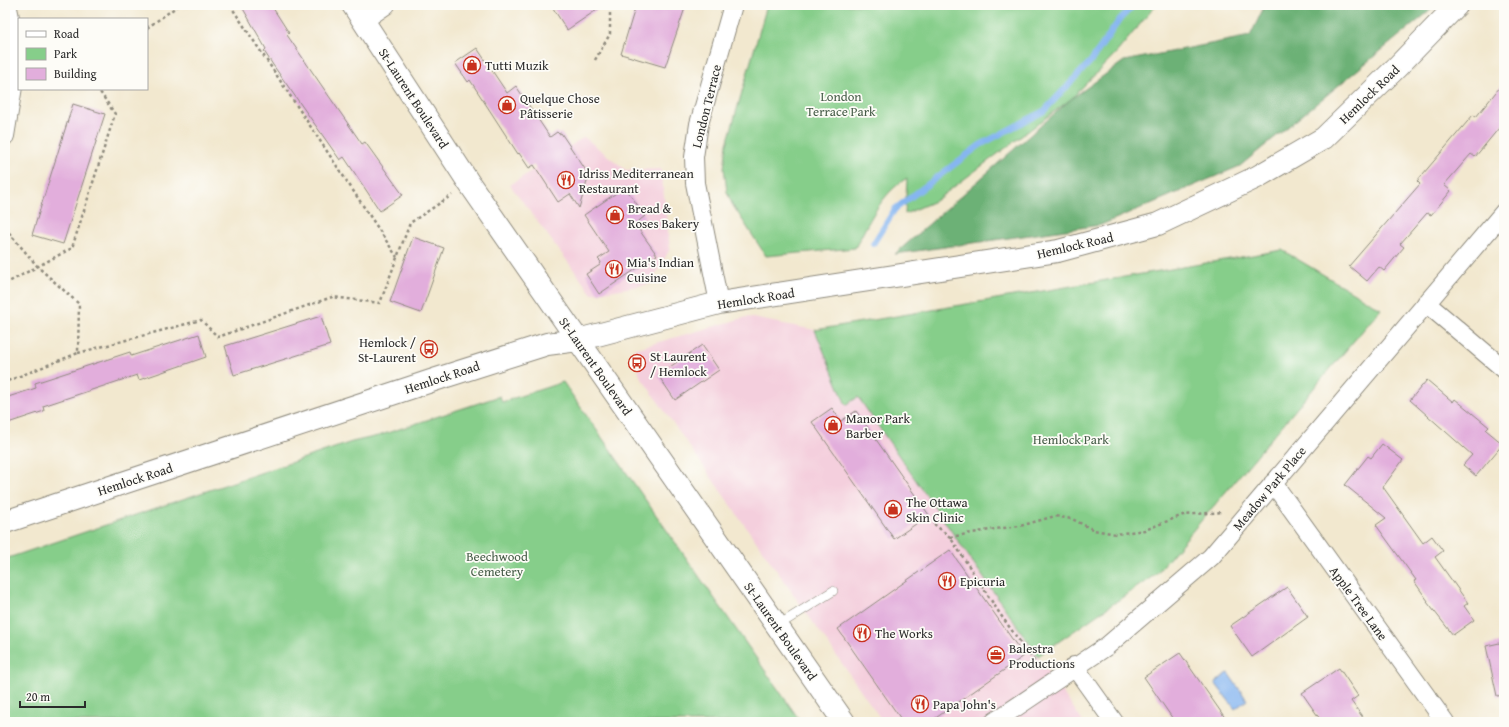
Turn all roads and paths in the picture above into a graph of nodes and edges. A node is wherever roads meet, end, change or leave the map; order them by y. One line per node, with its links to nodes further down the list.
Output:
1 (179, 5): 9 (path)
2 (230, 5): 16 (path)
3 (386, 5): 8 (street)
4 (610, 5): 10 (path)
5 (733, 5): 19 (street, London Terrace)
6 (1457, 5): 19 (street, Hemlock Road)
7 (8, 6): 12 (street)
8 (358, 13): 13 (street, St-Laurent Boulevard)
9 (148, 27)
10 (595, 60)
11 (99, 90): 17 (path)
12 (5, 136)
13 (469, 183): 16 (path); 21 (street, St-Laurent Boulevard)
14 (1504, 212): 20 (street, Meadow Park Place)
15 (5, 228): 17 (path)
16 (397, 257): 22 (path)
17 (38, 267): 18 (path); 22 (path)
18 (5, 284)
19 (719, 303): 21 (street, Hemlock Road)
20 (1426, 303): 23 (street); 25 (street, Meadow Park Place)
21 (578, 340): 27 (street, Hemlock Road); 31 (street, St-Laurent Boulevard)
22 (78, 353): 24 (path)
23 (1504, 369)
24 (5, 382)
25 (1273, 483): 26 (street, Meadow Park Place); 37 (street, Apple Tree Lane)
26 (1242, 520): 29 (path); 32 (street, Meadow Park Place)
27 (5, 522)
28 (934, 524): 29 (path)
29 (950, 537): 33 (path)
30 (832, 591): 31 (lane)
31 (777, 626): 34 (street, St-Laurent Boulevard)
32 (1074, 666): 33 (street, Meadow Park Place); 36 (street)
33 (1050, 683): 35 (street, Meadow Park Place)
34 (844, 722)
35 (994, 722)
36 (1114, 722)
37 (1445, 722)

